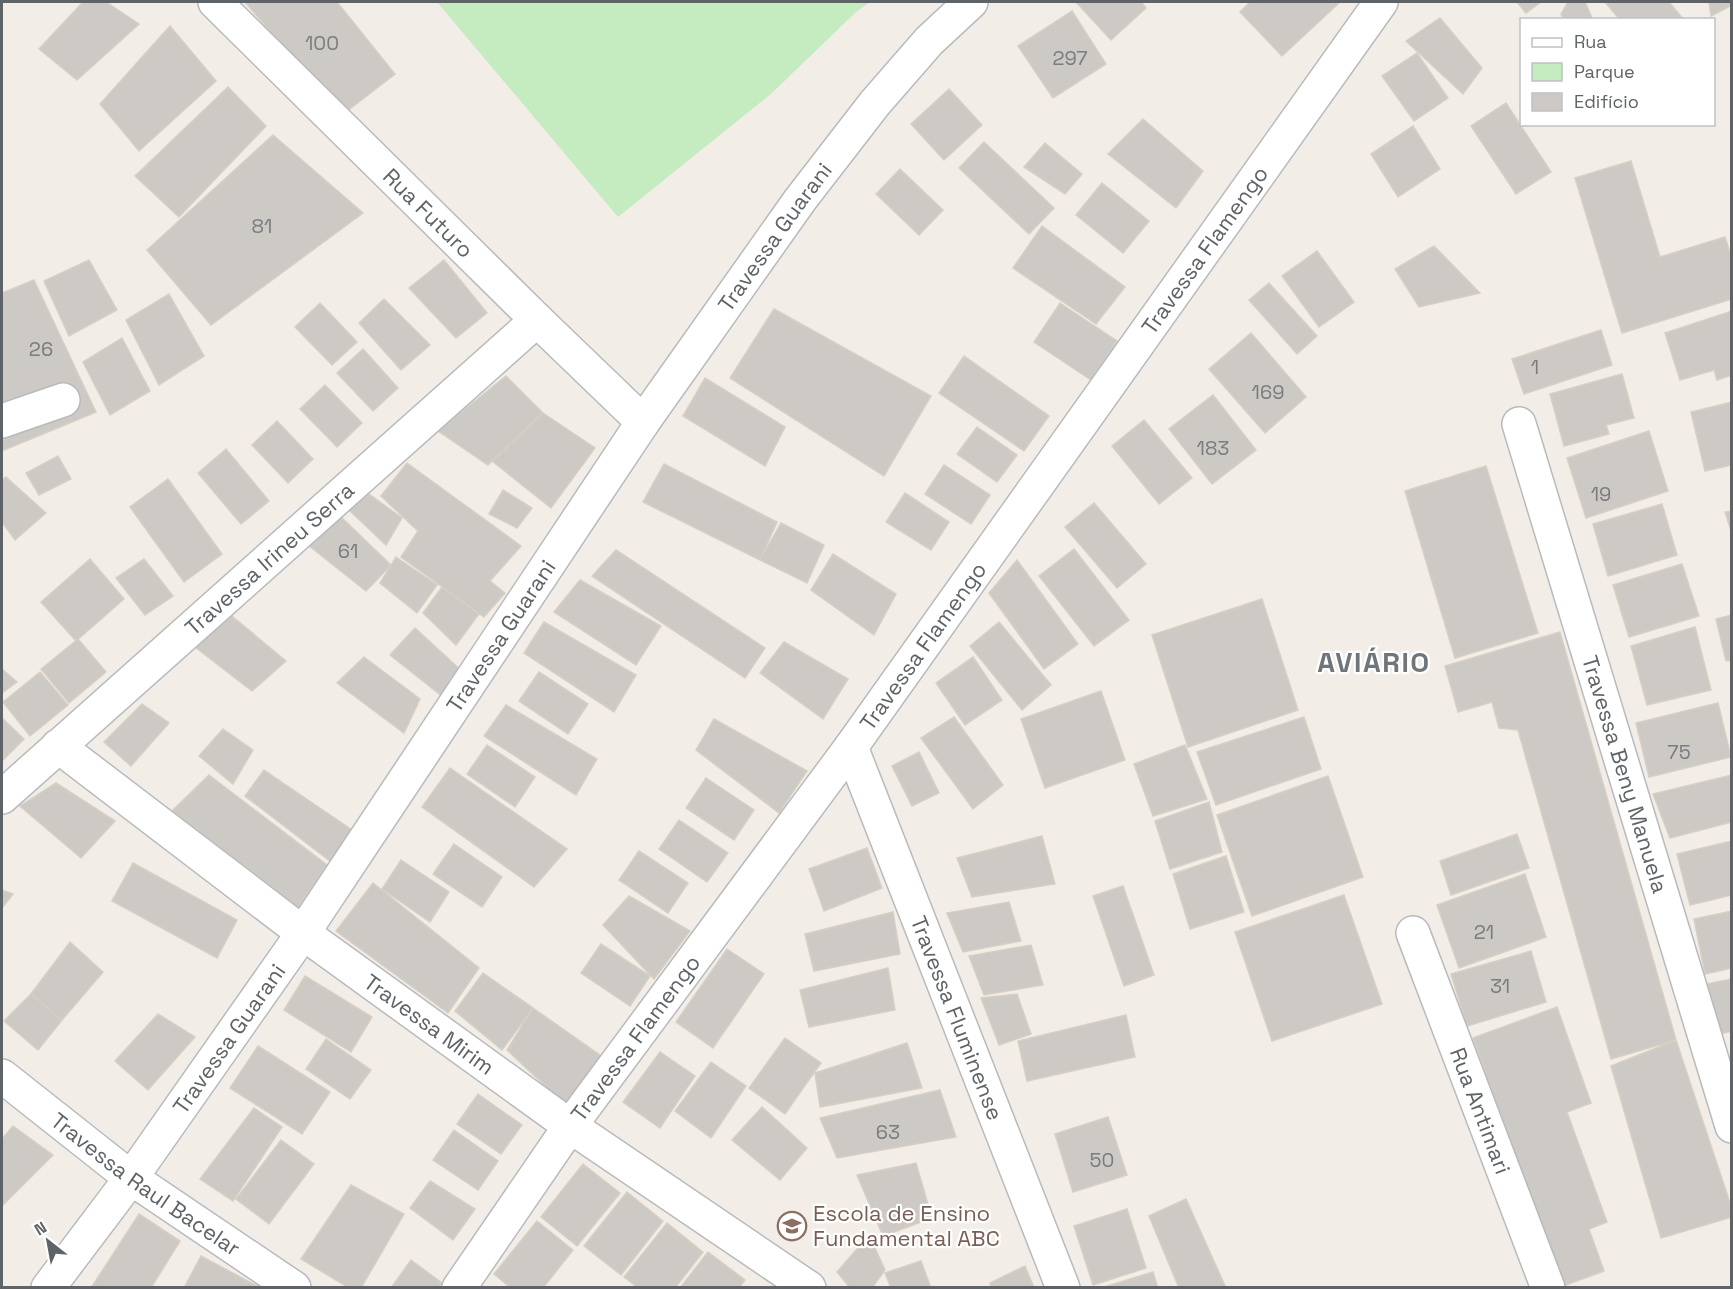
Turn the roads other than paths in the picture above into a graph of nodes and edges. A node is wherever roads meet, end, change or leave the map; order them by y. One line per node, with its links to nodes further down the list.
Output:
1 (215, 2): 4 (street, Rua Futuro)
2 (971, 2): 7 (street, Travessa Guarani)
3 (1381, 2): 10 (street, Travessa Flamengo)
4 (537, 320): 7 (street, Rua Futuro); 9 (street, Travessa Irineu Serra)
5 (63, 400): 6 (street)
6 (2, 421)
7 (643, 422): 12 (street, Travessa Guarani)
8 (1519, 424): 16 (street, Travessa Beny Manuela)
9 (58, 746): 11 (street, Travessa Irineu Serra); 12 (street, Travessa Mirim)
10 (851, 747): 15 (street, Travessa Flamengo); 22 (street, Travessa Fluminense)
11 (2, 797)
12 (303, 933): 15 (street, Travessa Mirim); 17 (street, Travessa Guarani)
13 (1413, 933): 23 (street, Rua Antimari)
14 (2, 1076): 17 (street, Travessa Raul Bacelar)
15 (570, 1126): 20 (street, Travessa Flamengo); 21 (street, Travessa Mirim)
16 (1731, 1126)
17 (131, 1178): 18 (street, Travessa Guarani); 19 (street, Travessa Raul Bacelar)
18 (48, 1287)
19 (294, 1287)
20 (459, 1287)
21 (809, 1287)
22 (1063, 1287)
23 (1548, 1287)

